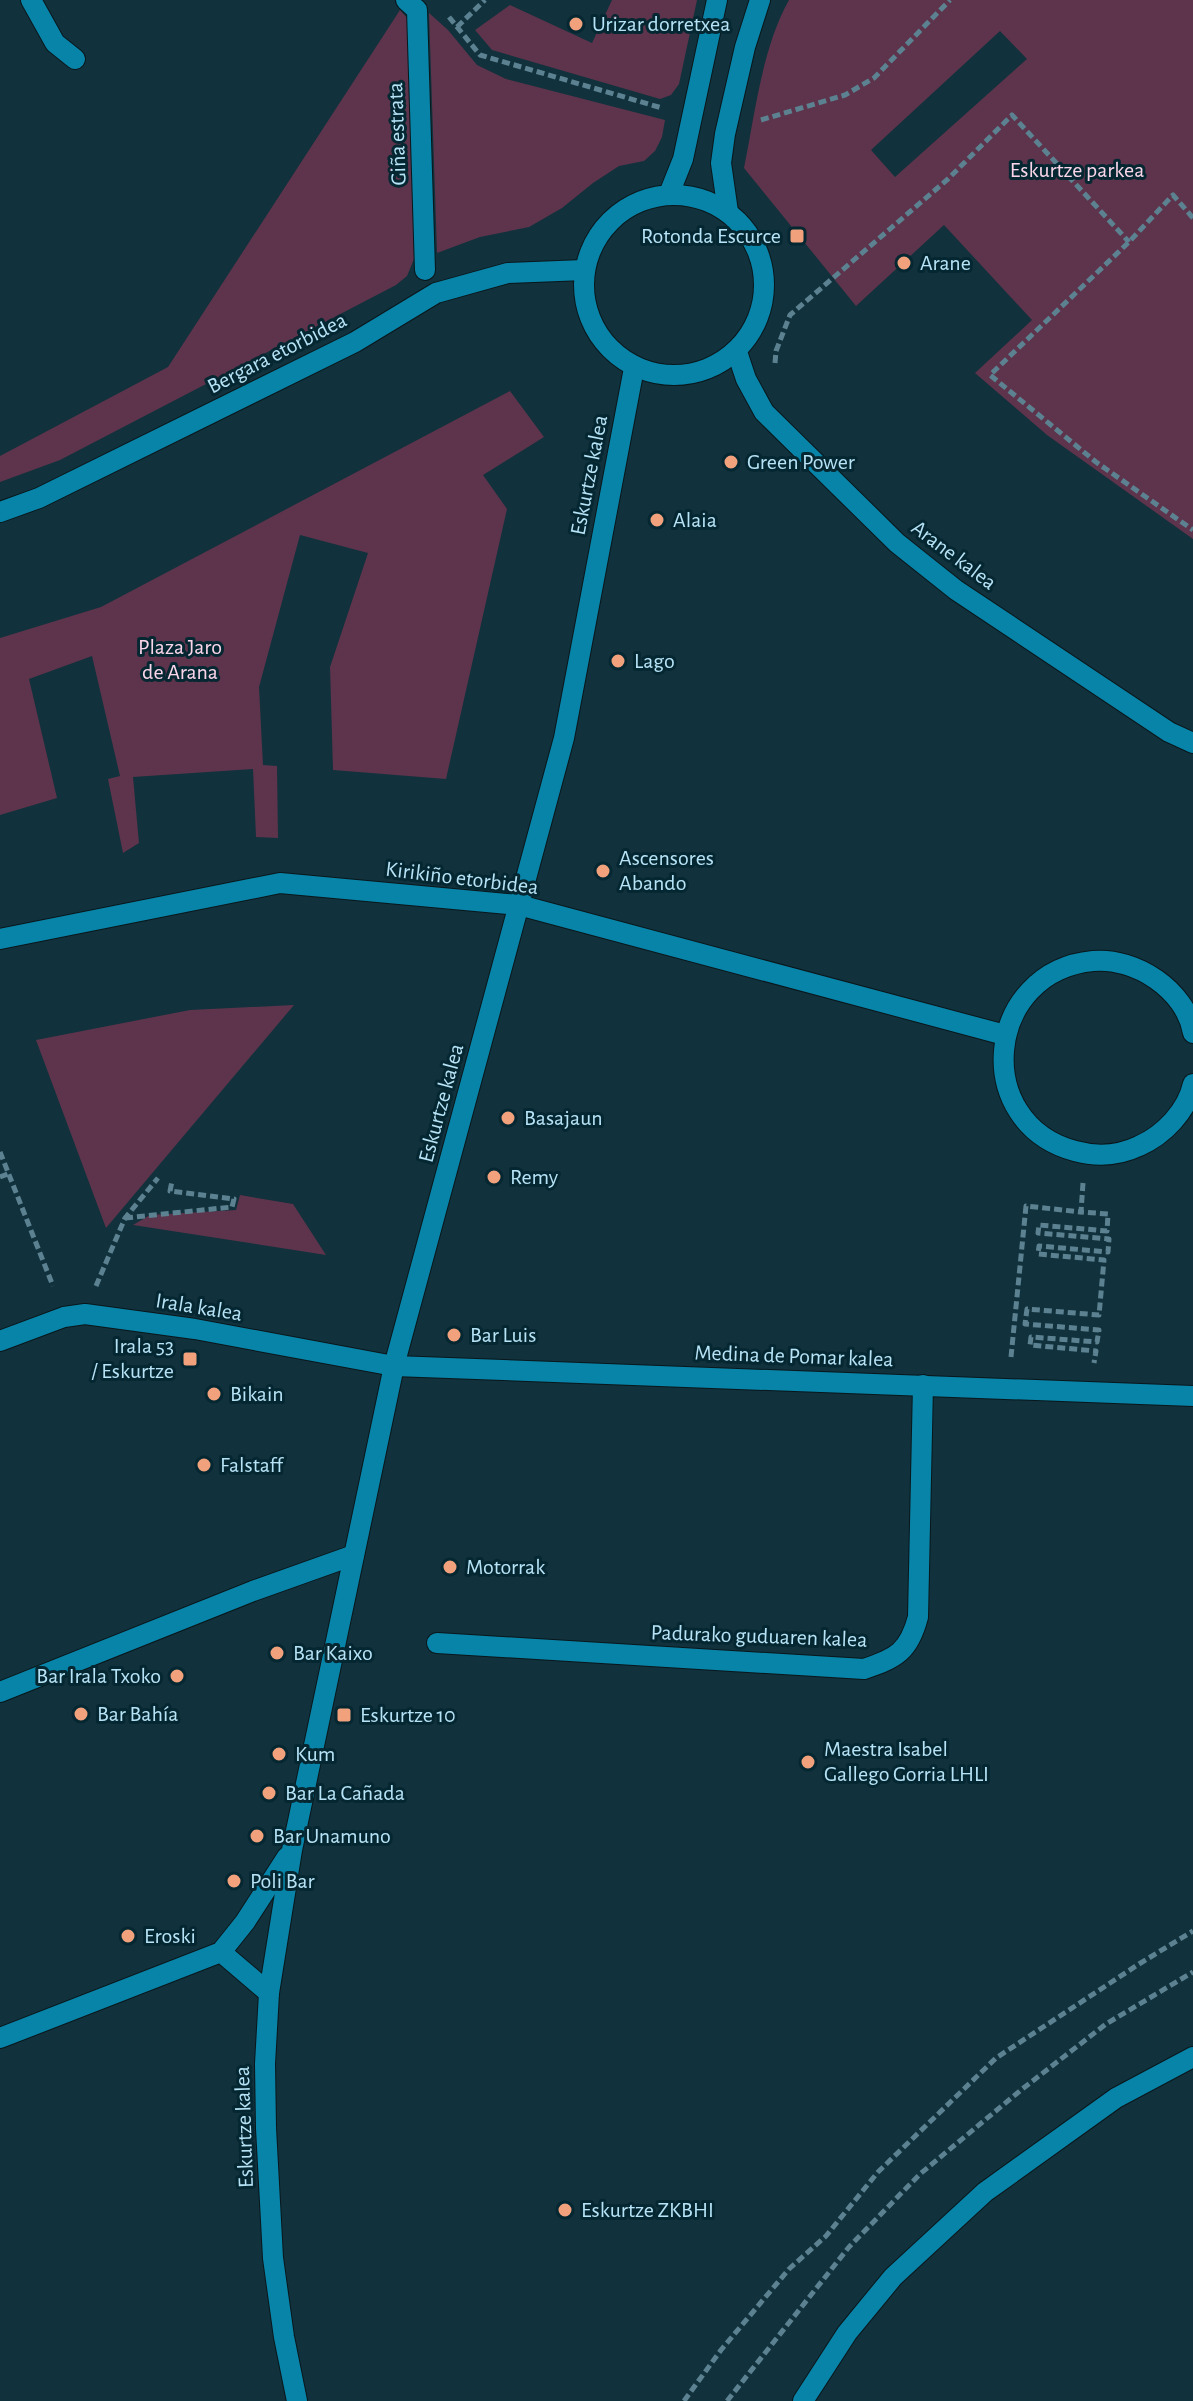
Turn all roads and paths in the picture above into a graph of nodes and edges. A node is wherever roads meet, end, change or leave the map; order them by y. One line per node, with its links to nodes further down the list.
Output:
1 (31, 0): 8 (street)
2 (485, 0): 7 (path)
3 (717, 0): 9 (street)
4 (760, 0): 12 (street)
5 (950, 0): 10 (path)
6 (412, 5): 7 (path); 15 (street, Giña estrata)
7 (457, 27): 9 (path)
8 (75, 59)
9 (692, 116): 11 (street)
10 (755, 122)
11 (669, 194): 12 (street); 16 (street)
12 (728, 212): 17 (street)
13 (1193, 218): 14 (path)
14 (1129, 242): 19 (path); 21 (path)
15 (425, 270)
16 (584, 270): 18 (street); 20 (street, Bergara etorbidea)
17 (737, 352): 18 (street); 22 (street, Arane kalea)
18 (634, 368): 23 (street, Eskurtze kalea)
19 (775, 371)
20 (0, 512)
21 (1193, 530)
22 (1193, 743)
23 (519, 905): 24 (street, Kirikiño etorbidea); 26 (street, Kirikiño etorbidea); 41 (street, Eskurtze kalea)
24 (0, 939)
25 (1193, 1033): 26 (street)
26 (1005, 1035): 29 (street)
27 (1193, 1087): 29 (street)
28 (0, 1152): 30 (path)
29 (1086, 1154): 34 (path)
30 (8, 1174): 31 (path); 36 (path)
31 (0, 1177)
32 (158, 1178): 35 (path)
33 (172, 1181): 35 (path)
34 (1081, 1212): 39 (path); 40 (path)
35 (125, 1218): 37 (path)
36 (53, 1286)
37 (95, 1287)
38 (0, 1341): 41 (street, Irala kalea)
39 (1011, 1357)
40 (1094, 1363)
41 (394, 1366): 42 (street, Medina de Pomar kalea); 44 (street, Eskurtze kalea)
42 (923, 1385): 43 (street, Medina de Pomar kalea); 45 (street, Padurako guduaren kalea)
43 (1193, 1396)
44 (354, 1555): 46 (street); 47 (street, Eskurtze kalea)
45 (437, 1643)
46 (0, 1692)
47 (292, 1850): 49 (street, Eskurtze kalea); 51 (street, Eskurtze kalea)
48 (1193, 1931): 55 (path)
49 (221, 1952): 51 (street); 52 (street)
50 (1193, 1972): 56 (path)
51 (269, 1993): 54 (street, Eskurtze kalea)
52 (0, 2038)
53 (1193, 2057): 57 (street)
54 (297, 2401)
55 (684, 2401)
56 (727, 2401)
57 (803, 2401)

